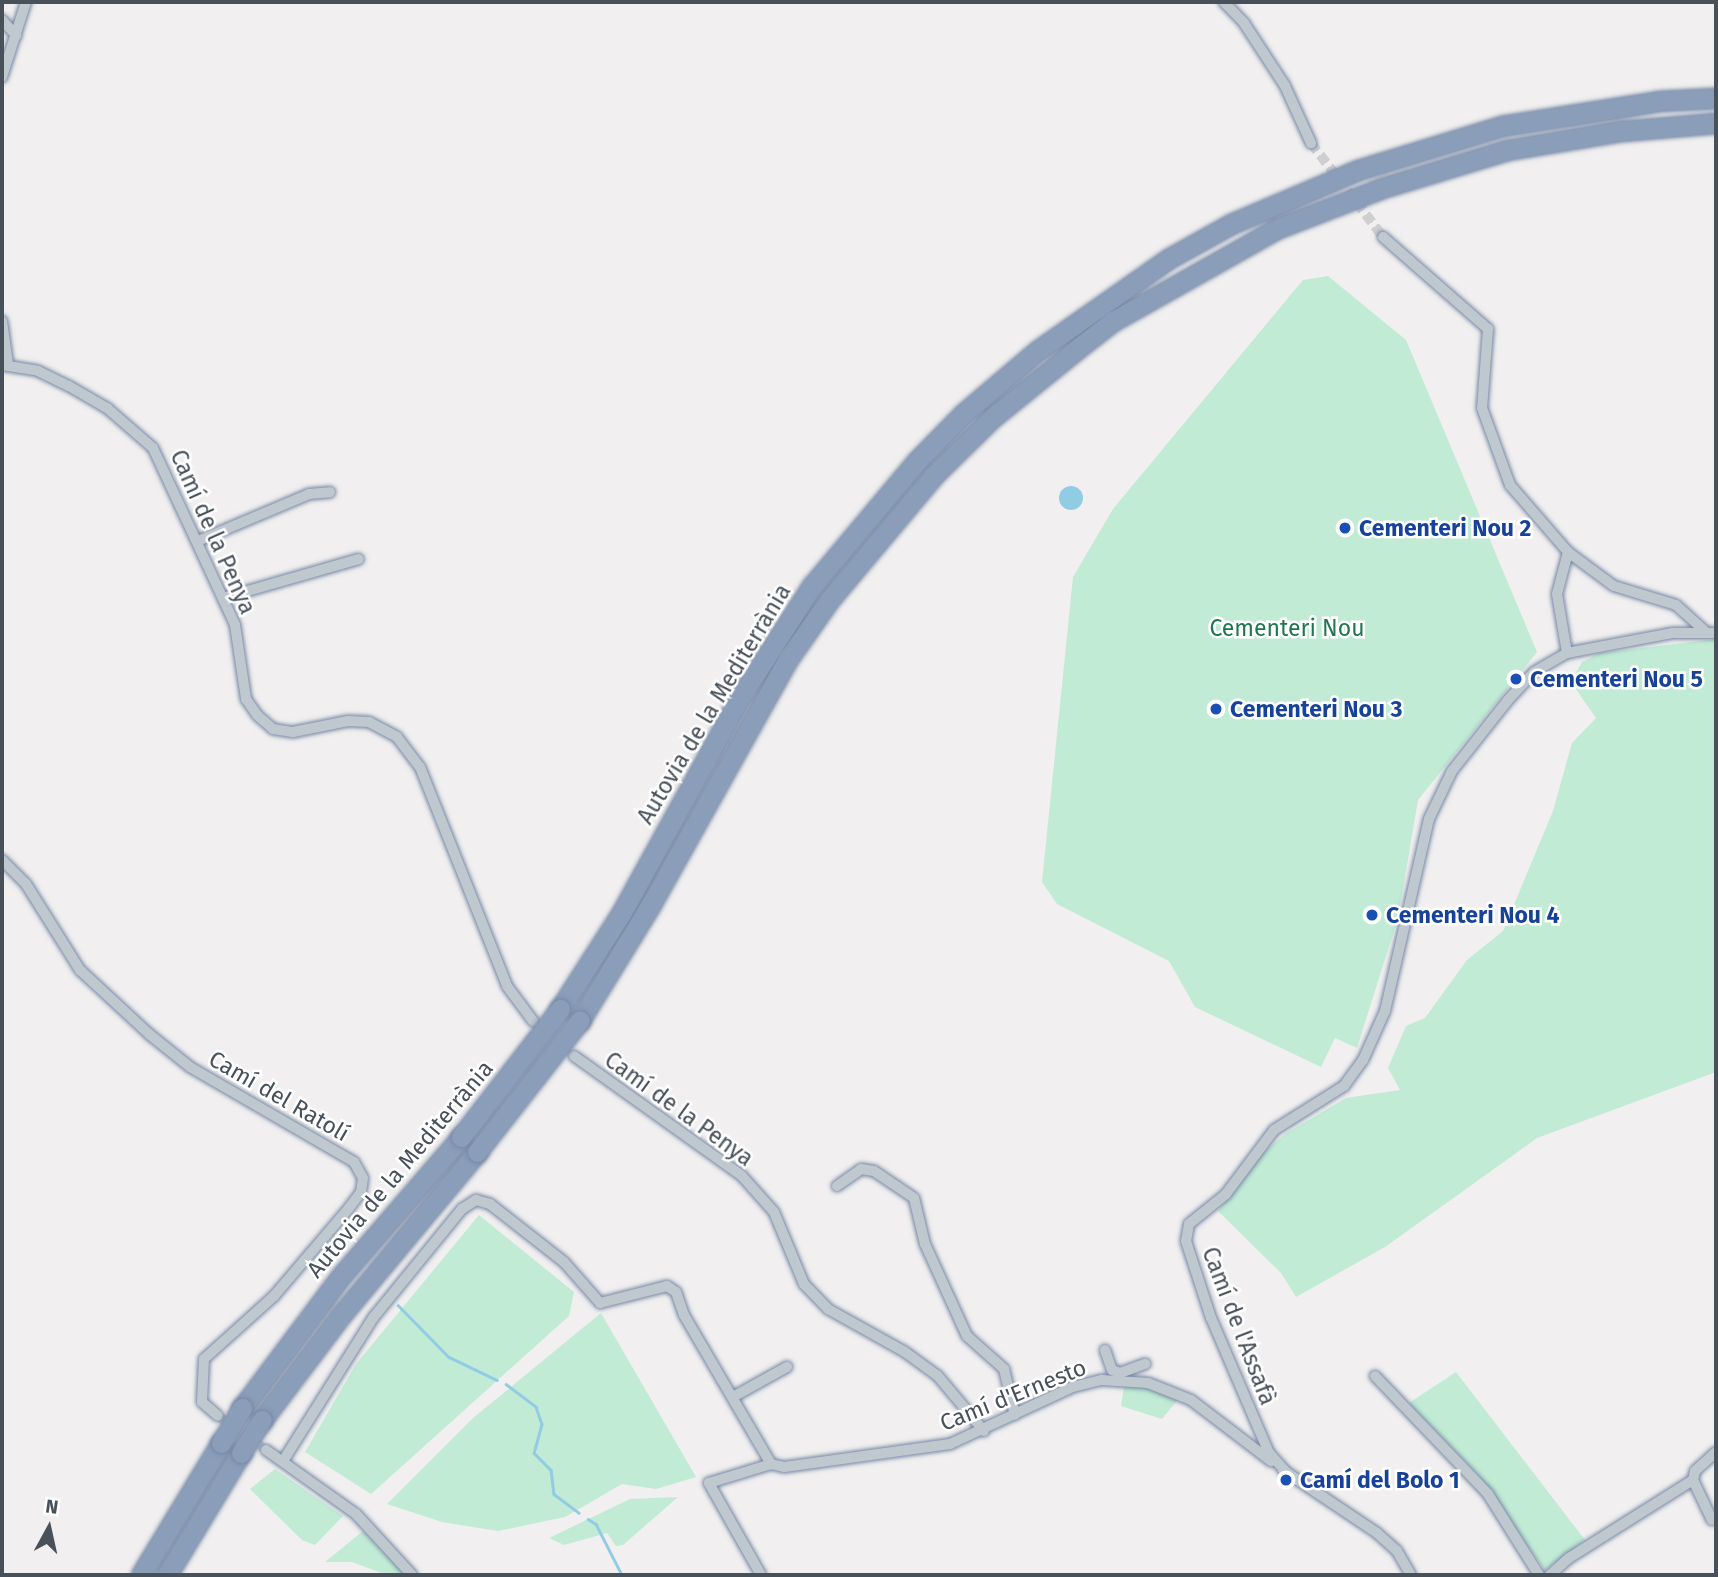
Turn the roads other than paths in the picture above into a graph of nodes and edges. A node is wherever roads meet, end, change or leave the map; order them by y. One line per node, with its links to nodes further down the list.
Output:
1 (26, 2): 4 (street)
2 (1224, 2): 8 (street)
3 (2, 20): 4 (street)
4 (16, 34): 5 (street)
5 (2, 77)
6 (1716, 98): 40 (highway, Autovia de la Mediterrània, bridge)
7 (1716, 123): 41 (highway, Autovia de la Mediterrània, bridge)
8 (1311, 143)
9 (1383, 237): 14 (street)
10 (2, 321): 11 (street)
11 (5, 364): 13 (street, Camí de la Penya)
12 (330, 492): 13 (street)
13 (198, 541): 16 (street, Camí de la Penya)
14 (1568, 552): 17 (street); 18 (street)
15 (359, 559): 16 (street)
16 (223, 598): 20 (street, Camí de la Penya)
17 (1711, 633): 18 (street, Camí de l'Assafà)
18 (1567, 653): 37 (street, Camí de l'Assafà)
19 (2, 860): 30 (street, Camí del Ratolí)
20 (533, 1021)
21 (574, 1056): 32 (street, Camí de la Penya)
22 (837, 1186): 31 (street)
23 (1105, 1350): 26 (street)
24 (1145, 1364): 26 (street)
25 (787, 1367): 29 (street)
26 (1120, 1373): 28 (street)
27 (1376, 1376): 45 (street)
28 (1106, 1380): 31 (street, Camí d'Ernesto); 37 (street, Camí d'Ernesto)
29 (733, 1397): 35 (street); 36 (street)
30 (214, 1413)
31 (1014, 1415): 32 (street, Camí d'Ernesto)
32 (984, 1431): 36 (street, Camí d'Ernesto)
33 (266, 1450): 35 (street)
34 (1716, 1452): 38 (street)
35 (283, 1461): 42 (street)
36 (771, 1464): 43 (street, Camí d'Ernesto)
37 (1287, 1474): 44 (street, Camí d'Ernesto)
38 (1693, 1480): 39 (street); 46 (street)
39 (1712, 1520)
40 (141, 1575)
41 (167, 1575)
42 (412, 1575)
43 (761, 1575)
44 (1411, 1575)
45 (1539, 1575)
46 (1550, 1575)

